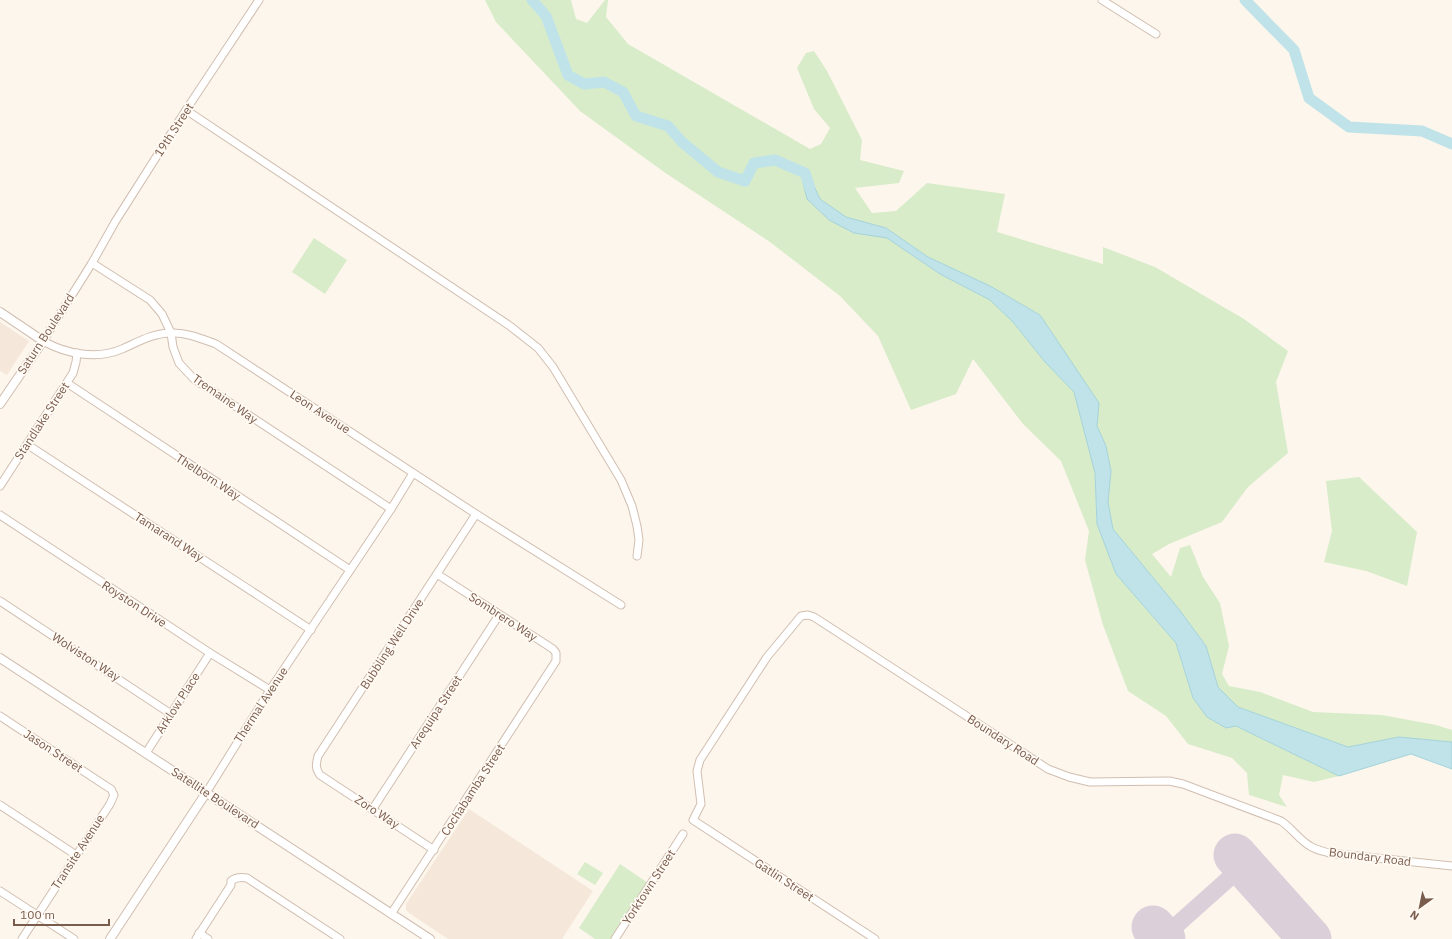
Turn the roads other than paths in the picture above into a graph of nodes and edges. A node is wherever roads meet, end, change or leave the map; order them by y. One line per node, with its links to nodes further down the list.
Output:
1 (259, 0): 4 (street, 19th Street)
2 (1102, 0): 3 (street)
3 (1156, 34)
4 (186, 110): 5 (street, 19th Street); 18 (street)
5 (92, 263): 7 (street, Tremaine Way); 8 (street, Saturn Boulevard)
6 (0, 312): 8 (street, Leon Avenue)
7 (171, 333): 9 (street, Leon Avenue); 13 (street, Leon Avenue); 15 (street, Tremaine Way)
8 (43, 341): 9 (street, Leon Avenue); 11 (street, Saturn Boulevard)
9 (77, 353): 10 (street, Standlake Street)
10 (67, 383): 12 (street, Standlake Street); 19 (street, Thelborn Way)
11 (0, 404)
12 (28, 445): 14 (street, Standlake Street); 24 (street, Tamarand Way)
13 (413, 473): 15 (street, Thermal Avenue); 16 (street, Leon Avenue)
14 (0, 486)
15 (391, 509): 19 (street, Thermal Avenue)
16 (476, 514): 20 (street, Bubbling Well Drive); 22 (street, Leon Avenue)
17 (0, 515): 25 (street, Royston Drive)
18 (637, 556)
19 (350, 570): 24 (street, Thermal Avenue)
20 (437, 574): 23 (street, Sombrero Way); 32 (street, Bubbling Well Drive)
21 (0, 601): 29 (street, Wolviston Way)
22 (621, 605)
23 (499, 615): 27 (street, Sombrero Way); 36 (street, Arequipa Street)
24 (311, 630): 28 (street, Thermal Avenue)
25 (210, 653): 28 (street, Royston Drive); 29 (street, Arklow Place)
26 (0, 658): 31 (street, Satellite Boulevard)
27 (554, 666): 39 (street, Cochabamba Street)
28 (270, 690): 34 (street, Thermal Avenue)
29 (171, 714): 31 (street, Arklow Place)
30 (0, 716): 33 (street, Jason Street)
31 (146, 753): 34 (street, Satellite Boulevard)
32 (320, 775): 36 (street, Zoro Way)
33 (106, 786): 40 (street, Transite Avenue)
34 (206, 793): 43 (street, Satellite Boulevard); 48 (street, Thermal Avenue)
35 (0, 805): 40 (street)
36 (372, 810): 39 (street, Zoro Way)
37 (693, 820): 41 (street, Boundary Road); 53 (street, Gatlin Street)
38 (682, 834): 52 (street, Yorktown Street)
39 (434, 850): 43 (street, Cochabamba Street)
40 (76, 855): 44 (street, Transite Avenue)
41 (1452, 866)
42 (0, 891): 44 (street)
43 (391, 914): 51 (street, Satellite Boulevard)
44 (37, 915): 46 (street, Transite Avenue); 47 (street)
45 (197, 936): 49 (street); 50 (street)
46 (22, 939)
47 (74, 939)
48 (110, 939)
49 (208, 939)
50 (340, 939)
51 (430, 939)
52 (615, 939)
53 (875, 939)

